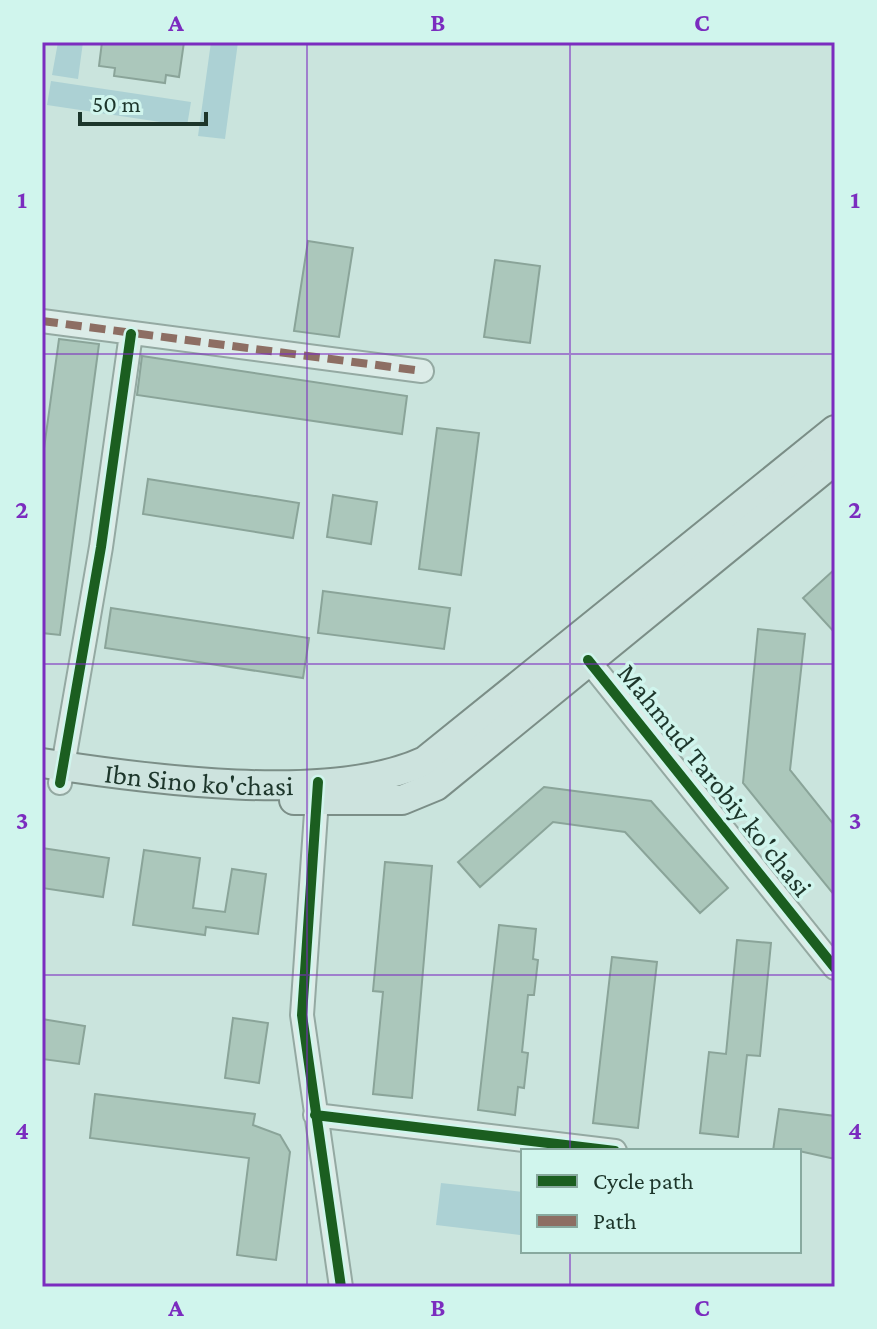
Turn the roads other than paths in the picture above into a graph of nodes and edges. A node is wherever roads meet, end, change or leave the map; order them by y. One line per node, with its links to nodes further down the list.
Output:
1 (42, 321): 2 (street)
2 (131, 334): 3 (street); 7 (street)
3 (422, 371)
4 (835, 430): 8 (main road, Ibn Sino ko'chasi)
5 (835, 460): 6 (main road, Mahmud Tarobiy ko'chasi)
6 (588, 660): 8 (main road, Mahmud Tarobiy ko'chasi); 9 (street, Mahmud Tarobiy ko'chasi)
7 (52, 773): 8 (main road, Mahmud Tarobiy ko'chasi)
8 (318, 791): 10 (street)
9 (835, 968)
10 (315, 1115): 11 (street); 12 (street)
11 (598, 1149)
12 (341, 1287)

